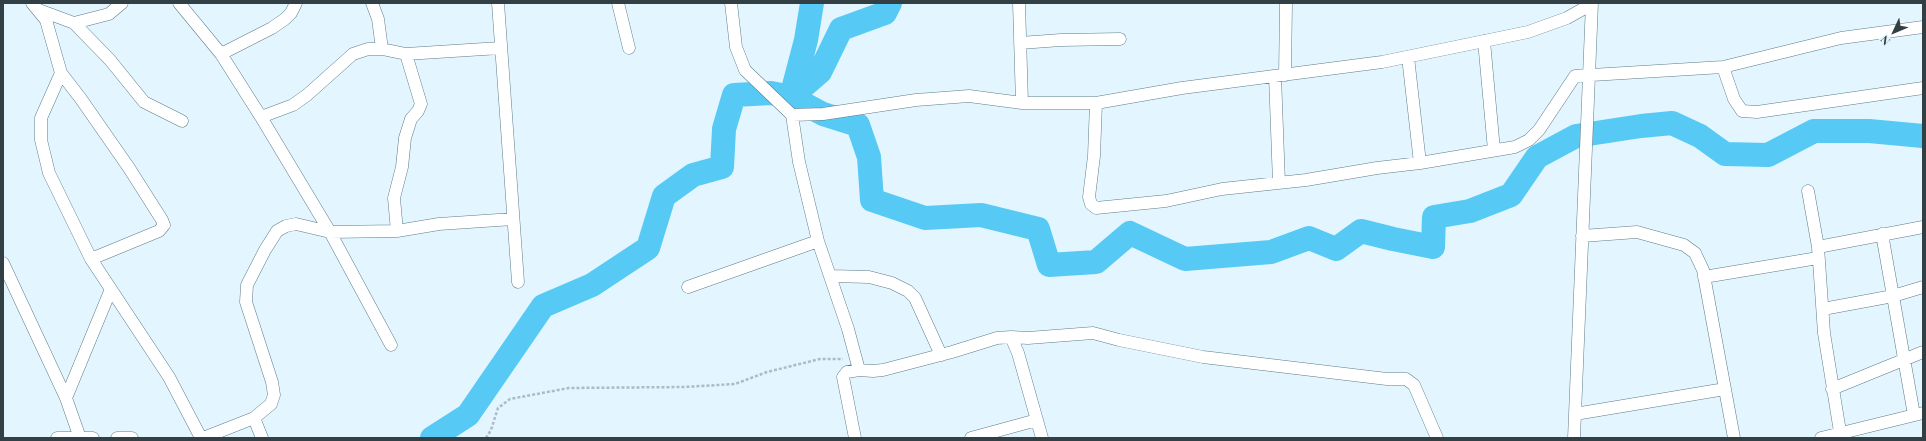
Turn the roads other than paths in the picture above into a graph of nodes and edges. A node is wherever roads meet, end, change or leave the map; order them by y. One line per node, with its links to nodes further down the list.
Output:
1 (122, 3): 13 (street)
2 (179, 3): 21 (street)
3 (296, 3): 21 (street)
4 (372, 3): 20 (street)
5 (498, 3): 18 (street)
6 (618, 3): 19 (street)
7 (731, 3): 31 (street)
8 (1019, 3): 17 (street)
9 (1286, 3): 26 (street)
10 (1587, 3): 16 (street)
11 (1592, 3): 27 (street)
12 (34, 5): 13 (street); 25 (street)
13 (74, 24): 33 (street)
14 (1923, 27): 24 (street)
15 (1120, 39): 17 (street)
16 (1484, 41): 23 (street); 34 (street)
17 (1020, 43): 29 (street)
18 (500, 48): 22 (street); 38 (street)
19 (629, 48)
20 (382, 49): 22 (street); 32 (street)
21 (221, 54): 32 (street)
22 (406, 54): 40 (street)
23 (1408, 57): 26 (street); 35 (street)
24 (1723, 67): 27 (street); 28 (street)
25 (61, 73): 46 (street); 46 (street)
26 (1280, 76): 30 (street); 36 (street)
27 (1589, 76): 34 (street); 43 (street)
28 (1923, 88)
29 (1022, 103): 30 (street); 31 (street)
30 (1096, 103): 36 (street)
31 (792, 115): 44 (street)
32 (261, 117): 41 (street)
33 (182, 121)
34 (1494, 150): 35 (street)
35 (1420, 163): 36 (street)
36 (1279, 183)
37 (1808, 192): 45 (street)
38 (513, 219): 40 (street); 50 (street)
39 (1923, 227): 42 (street)
40 (398, 231): 41 (street)
41 (330, 232): 57 (street); 67 (street)
42 (1882, 234): 45 (street); 54 (street)
43 (1582, 236): 49 (street); 65 (street)
44 (818, 241): 48 (street); 51 (street)
45 (1818, 253): 49 (street); 55 (street)
46 (91, 259): 53 (street)
47 (3, 263): 64 (street)
48 (830, 276): 59 (street); 61 (street)
49 (1704, 277): 62 (street)
50 (518, 282)
51 (688, 287)
52 (1923, 287): 54 (street)
53 (110, 290): 64 (street); 73 (street)
54 (1893, 296): 55 (street); 60 (street)
55 (1823, 309): 63 (street)
56 (1011, 337): 59 (street); 68 (street); 78 (street)
57 (391, 345)
58 (1923, 352): 60 (street)
59 (941, 355): 61 (street)
60 (1904, 360): 63 (street); 66 (street)
61 (858, 365): 75 (street)
62 (1725, 389): 65 (street); 80 (street)
63 (1832, 389): 69 (street)
64 (66, 398): 71 (street)
65 (1575, 414): 79 (street)
66 (1919, 414): 69 (street)
67 (254, 418): 73 (street); 74 (street)
68 (1037, 420): 76 (street); 77 (street)
69 (1841, 436): 81 (street)
70 (57, 438): 71 (street)
71 (80, 438): 72 (street)
72 (93, 438)
73 (202, 438)
74 (262, 438)
75 (854, 438)
76 (971, 438)
77 (1042, 438)
78 (1437, 438)
79 (1574, 438)
80 (1734, 438)
81 (1821, 438)

